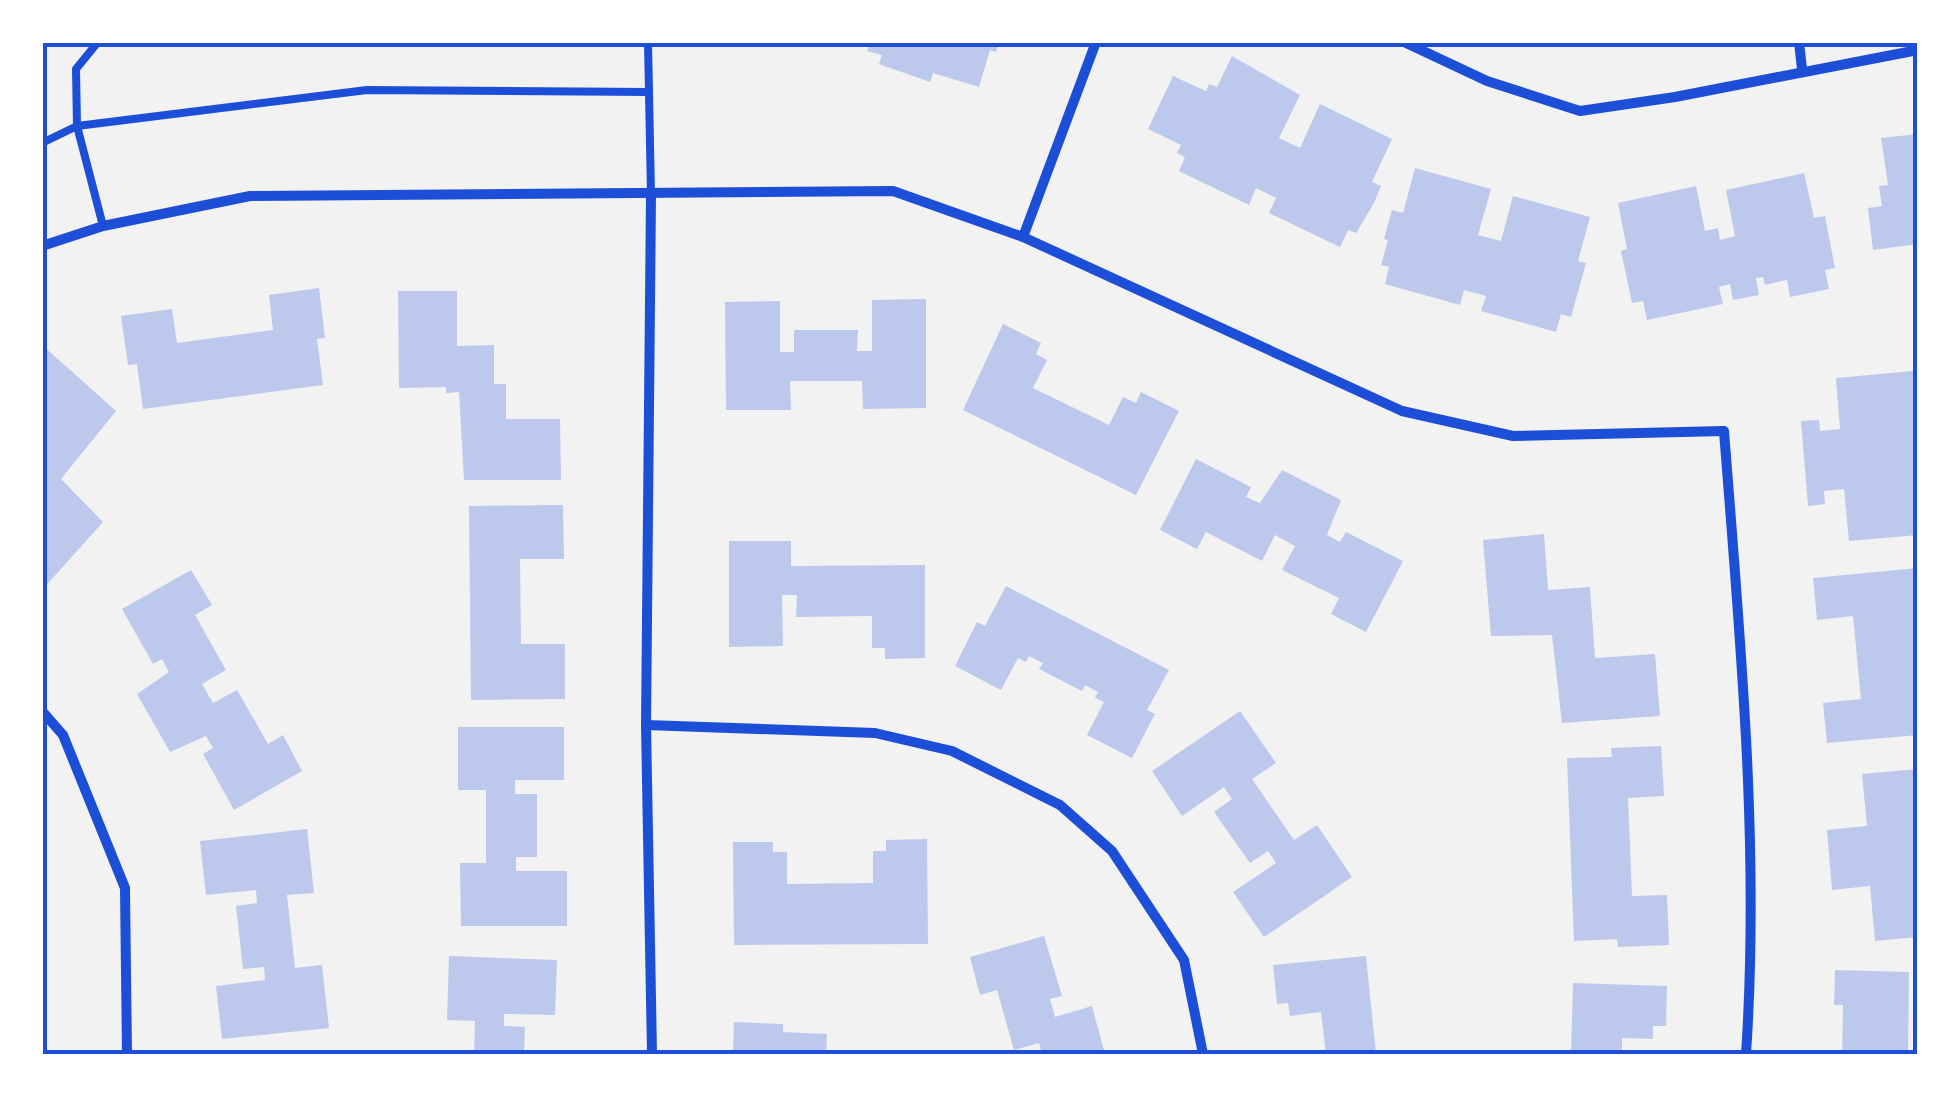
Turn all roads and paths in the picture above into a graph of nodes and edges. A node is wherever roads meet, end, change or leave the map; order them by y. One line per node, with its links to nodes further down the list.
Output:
1 (98, 42): 9 (lane)
2 (648, 42): 8 (lane)
3 (1096, 42): 13 (street)
4 (1404, 42): 7 (street)
5 (1799, 42): 7 (street)
6 (1918, 50): 7 (street)
7 (1802, 69)
8 (649, 92): 9 (lane); 11 (lane)
9 (77, 126): 10 (lane); 12 (lane)
10 (42, 143)
11 (651, 195): 12 (street); 13 (street); 16 (street)
12 (103, 226): 14 (street)
13 (1023, 238): 20 (street)
14 (42, 246)
15 (42, 711): 17 (street)
16 (646, 725): 18 (street); 19 (street)
17 (127, 1054)
18 (652, 1054)
19 (1204, 1054)
20 (1746, 1054)

